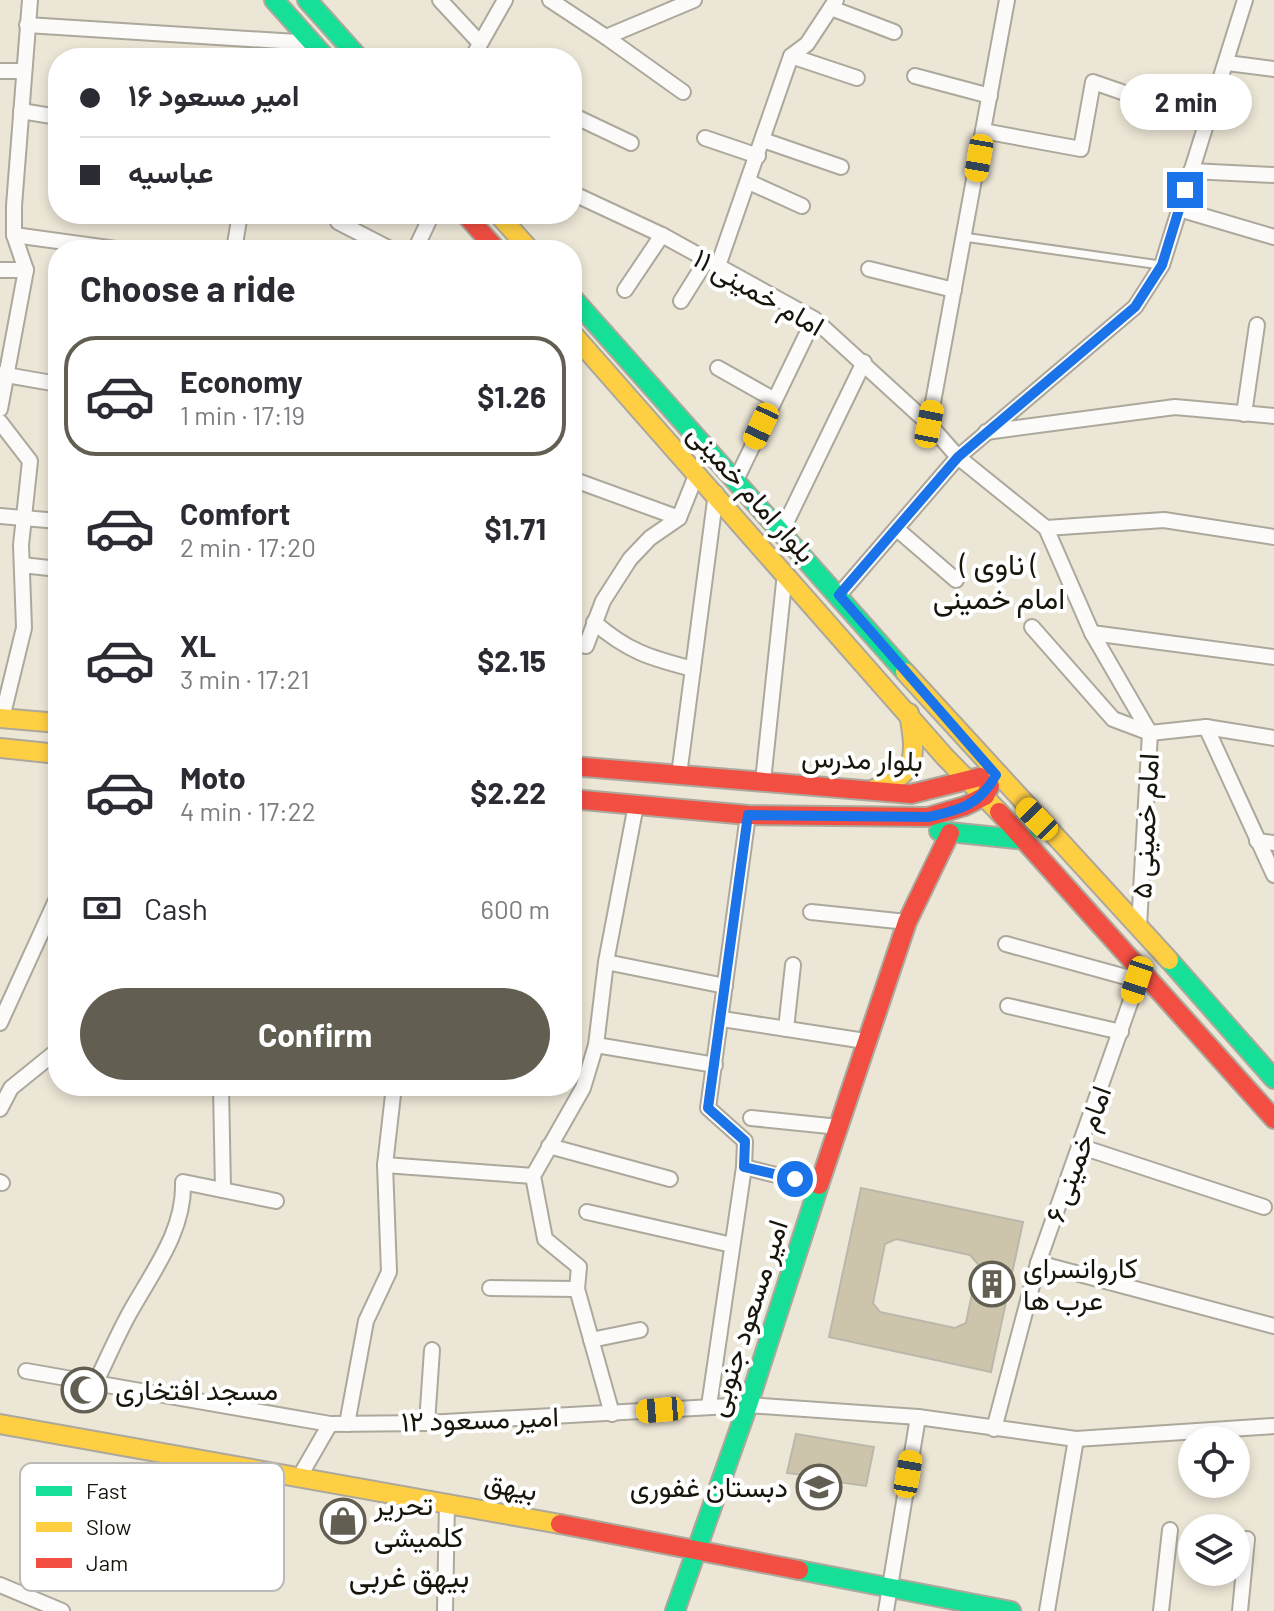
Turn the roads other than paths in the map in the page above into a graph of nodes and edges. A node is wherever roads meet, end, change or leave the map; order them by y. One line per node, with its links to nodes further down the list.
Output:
1 (30, 0): 11 (street)
2 (274, 0): 14 (main road)
3 (307, 0): 17 (main road)
4 (440, 0): 15 (street)
5 (505, 0): 15 (street)
6 (550, 0): 13 (street)
7 (1007, 0): 27 (street)
8 (1245, 0): 20 (street)
9 (690, 1): 13 (street)
10 (833, 4): 12 (street); 19 (street)
11 (27, 25): 14 (street); 23 (street)
12 (894, 32)
13 (606, 37): 26 (street)
14 (313, 43): 16 (main road)
15 (480, 43): 18 (street)
16 (317, 48)
17 (350, 48)
18 (477, 48)
19 (791, 56): 25 (street); 34 (street)
20 (1227, 63): 21 (street); 31 (street)
21 (1274, 69)
22 (0, 71): 23 (street)
23 (24, 71): 28 (street)
24 (915, 76): 27 (street)
25 (857, 78)
26 (683, 92)
27 (990, 96): 32 (street)
28 (21, 111): 29 (street); 47 (street)
29 (48, 115)
30 (582, 120): 35 (street)
31 (1205, 122): 32 (street); 38 (street)
32 (983, 131): 49 (street)
33 (705, 138): 36 (street)
34 (763, 140): 36 (street); 37 (street)
35 (631, 143)
36 (758, 156): 40 (street)
37 (841, 167)
38 (1191, 171): 39 (street); 43 (street)
39 (1274, 175)
40 (749, 182): 42 (street); 55 (street)
41 (582, 198): 48 (street, امام خمینی ۱۱)
42 (802, 206)
43 (1179, 209): 50 (street); 56 (street)
44 (342, 224): 52 (street)
45 (474, 224): 53 (main road)
46 (507, 224): 54 (main road)
47 (14, 235): 51 (street); 59 (street)
48 (662, 235): 55 (street, امام خمینی ۱۱); 60 (street)
49 (964, 237): 56 (lane); 61 (street)
50 (1274, 237)
51 (50, 240)
52 (373, 240)
53 (488, 240)
54 (521, 240)
55 (712, 263): 62 (street); 64 (street, امام خمینی ۱۱)
56 (1162, 265): 77 (street)
57 (869, 269): 61 (street)
58 (0, 270): 59 (street)
59 (26, 270): 69 (street)
60 (625, 290)
61 (954, 290): 76 (street)
62 (681, 301)
63 (582, 308): 80 (main road, بلوار امام خمینی)
64 (814, 319): 67 (street, امام خمینی ۱۱); 71 (street)
65 (1257, 325): 73 (street)
66 (582, 344): 79 (main road, بلوار امام خمینی)
67 (864, 362): 76 (street, امام خمینی ۱۱); 89 (street)
68 (718, 368): 71 (street)
69 (3, 374): 70 (street); 72 (street)
70 (48, 382)
71 (773, 399): 80 (street)
72 (0, 409)
73 (1244, 414): 74 (street); 77 (street)
74 (1274, 416)
75 (0, 422): 84 (street)
76 (929, 424): 78 (street, امام خمینی ۱۱)
77 (986, 432): 78 (street)
78 (958, 457): 87 (street, امام خمینی ۵); 88 (street)
79 (697, 473): 82 (main road, بلوار امام خمینی); 85 (street)
80 (736, 480): 89 (main road, بلوار امام خمینی)
81 (582, 483): 85 (street)
82 (716, 493): 93 (main road, بلوار امام خمینی); 101 (street)
83 (0, 516): 84 (street)
84 (23, 517): 86 (street); 91 (street)
85 (679, 518): 96 (street)
86 (48, 520)
87 (1046, 528): 90 (street); 98 (street, امام خمینی ۵)
88 (898, 530): 94 (street); 95 (street)
89 (782, 531): 95 (main road, بلوار امام خمینی)
90 (1274, 537)
91 (22, 565): 92 (street); 104 (street)
92 (48, 568)
93 (785, 573): 103 (main road, بلوار امام خمینی); 115 (street)
94 (956, 580)
95 (839, 595): 102 (main road, بلوار امام خمینی)
96 (594, 622): 99 (street); 101 (street)
97 (1032, 627): 107 (street)
98 (1092, 633): 100 (street); 107 (street, امام خمینی ۵)
99 (582, 645)
100 (1274, 657)
101 (693, 669): 112 (street)
102 (927, 696): 103 (main road); 113 (main road, بلوار امام خمینی)
103 (908, 711): 114 (main road, بلوار امام خمینی); 116 (main road)
104 (1, 718): 105 (main road)
105 (48, 722)
106 (1206, 727): 107 (street); 108 (street); 124 (street)
107 (1150, 733): 130 (street, امام خمینی ۵)
108 (1274, 738)
109 (0, 748): 110 (main road)
110 (48, 753)
111 (582, 767): 112 (main road, بلوار مدرس)
112 (679, 775): 115 (main road, بلوار مدرس)
113 (996, 775): 114 (main road, بلوار مدرس); 117 (main road); 130 (main road, بلوار امام خمینی)
114 (969, 779): 116 (main road, بلوار مدرس); 117 (main road, بلوار امام خمینی)
115 (763, 781): 116 (main road, بلوار مدرس)
116 (862, 792)
117 (985, 796): 121 (main road, بلوار مدرس); 123 (main road, بلوار امام خمینی)
118 (582, 800): 119 (main road, بلوار مدرس)
119 (636, 805): 120 (main road, بلوار مدرس); 132 (street)
120 (748, 815): 121 (main road, بلوار مدرس); 135 (street)
121 (856, 818): 122 (main road)
122 (950, 833): 123 (main road); 129 (main road, امیر مسعود جنوبی)
123 (1027, 840): 134 (main road, بلوار امام خمینی)
124 (1257, 841): 125 (street); 126 (street)
125 (1274, 843)
126 (1274, 875)
127 (811, 912): 129 (street)
128 (48, 918): 139 (street)
129 (907, 922): 143 (main road, امیر مسعود جنوبی)
130 (1139, 926): 137 (main road, بلوار امام خمینی)
131 (1006, 944): 134 (street)
132 (606, 962): 135 (street); 144 (street)
133 (793, 965): 141 (street)
134 (1139, 976): 140 (main road, بلوار امام خمینی); 142 (street, امام خمینی ۶)
135 (725, 986): 138 (street)
136 (1008, 1006): 142 (street)
137 (1215, 1011): 140 (main road); 148 (main road, بلوار امام خمینی)
138 (722, 1019): 141 (street); 146 (street)
139 (0, 1023)
140 (1192, 1028): 154 (main road, بلوار امام خمینی)
141 (786, 1029): 143 (street)
142 (1121, 1032): 157 (street, امام خمینی ۶)
143 (865, 1041): 155 (main road, امیر مسعود جنوبی)
144 (596, 1045): 146 (street); 147 (street)
145 (48, 1058): 152 (street)
146 (715, 1065): 159 (street)
147 (582, 1078)
148 (1274, 1079)
149 (221, 1096): 163 (street)
150 (393, 1096): 158 (street)
151 (574, 1096): 156 (street)
152 (0, 1109)
153 (751, 1118): 155 (street)
154 (1274, 1119)
155 (839, 1127): 162 (main road, امیر مسعود جنوبی)
156 (549, 1146): 160 (street); 161 (street)
157 (1082, 1147): 165 (street); 168 (street, امام خمینی ۶)
158 (385, 1165): 160 (street); 184 (street)
159 (744, 1167): 162 (street); 167 (street)
160 (533, 1176): 170 (street)
161 (670, 1179)
162 (820, 1186): 177 (main road, امیر مسعود جنوبی)
163 (223, 1190): 164 (street); 176 (street)
164 (276, 1201)
165 (1264, 1207)
166 (587, 1212): 167 (street)
167 (732, 1245): 178 (street)
168 (1038, 1263): 171 (street); 186 (street, امام خمینی ۶)
169 (490, 1288): 170 (street)
170 (577, 1289): 173 (street)
171 (1274, 1326)
172 (640, 1330): 173 (street)
173 (591, 1340): 179 (street)
174 (432, 1350): 181 (street)
175 (26, 1371): 176 (street, امیر مسعود ۱۲)
176 (96, 1382): 183 (street, امیر مسعود ۱۲)
177 (748, 1405): 178 (street, امیر مسعود ۱۲); 180 (street, امیر مسعود ۱۲); 193 (main road, امیر مسعود جنوبی)
178 (709, 1406): 179 (street, امیر مسعود ۱۲)
179 (612, 1414): 181 (street, امیر مسعود ۱۲)
180 (918, 1417): 186 (street, امیر مسعود ۱۲); 196 (street)
181 (427, 1423): 184 (street, امیر مسعود ۱۲)
182 (0, 1424): 188 (main road, بیهق)
183 (330, 1424): 184 (street, امیر مسعود ۱۲); 190 (street)
184 (347, 1424)
185 (1274, 1426): 187 (street, امیر مسعود ۱۲)
186 (994, 1429): 187 (street, امیر مسعود ۱۲)
187 (1076, 1439): 202 (street)
188 (225, 1463)
189 (284, 1473): 190 (main road, بیهق)
190 (300, 1476): 191 (main road, بیهق)
191 (447, 1502): 193 (main road, بیهق); 198 (street)
192 (1170, 1530): 203 (street)
193 (697, 1550): 196 (main road, بیهق); 199 (main road, امیر مسعود جنوبی)
194 (0, 1585): 197 (street)
195 (1242, 1586): 204 (street)
196 (890, 1588): 200 (street); 201 (main road, بیهق)
197 (60, 1611)
198 (445, 1611)
199 (675, 1611)
200 (886, 1611)
201 (1011, 1611)
202 (1047, 1611)
203 (1161, 1611)
204 (1240, 1611)

